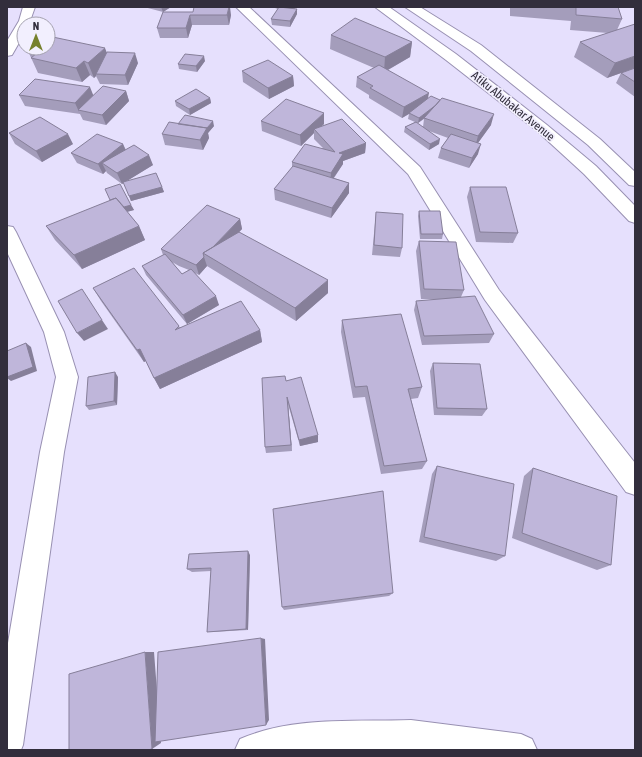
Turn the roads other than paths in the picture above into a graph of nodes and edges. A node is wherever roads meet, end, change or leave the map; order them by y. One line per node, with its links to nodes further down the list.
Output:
1 (29, 7): 5 (street)
2 (242, 7): 9 (street)
3 (381, 7): 7 (street, Atiku Abubakar Avenue)
4 (411, 7): 6 (street, Atiku Abubakar Avenue)
5 (7, 52)
6 (635, 181)
7 (635, 216)
8 (7, 232): 10 (street)
9 (635, 483)
10 (7, 745)
11 (251, 750): 12 (street)
12 (521, 750)

